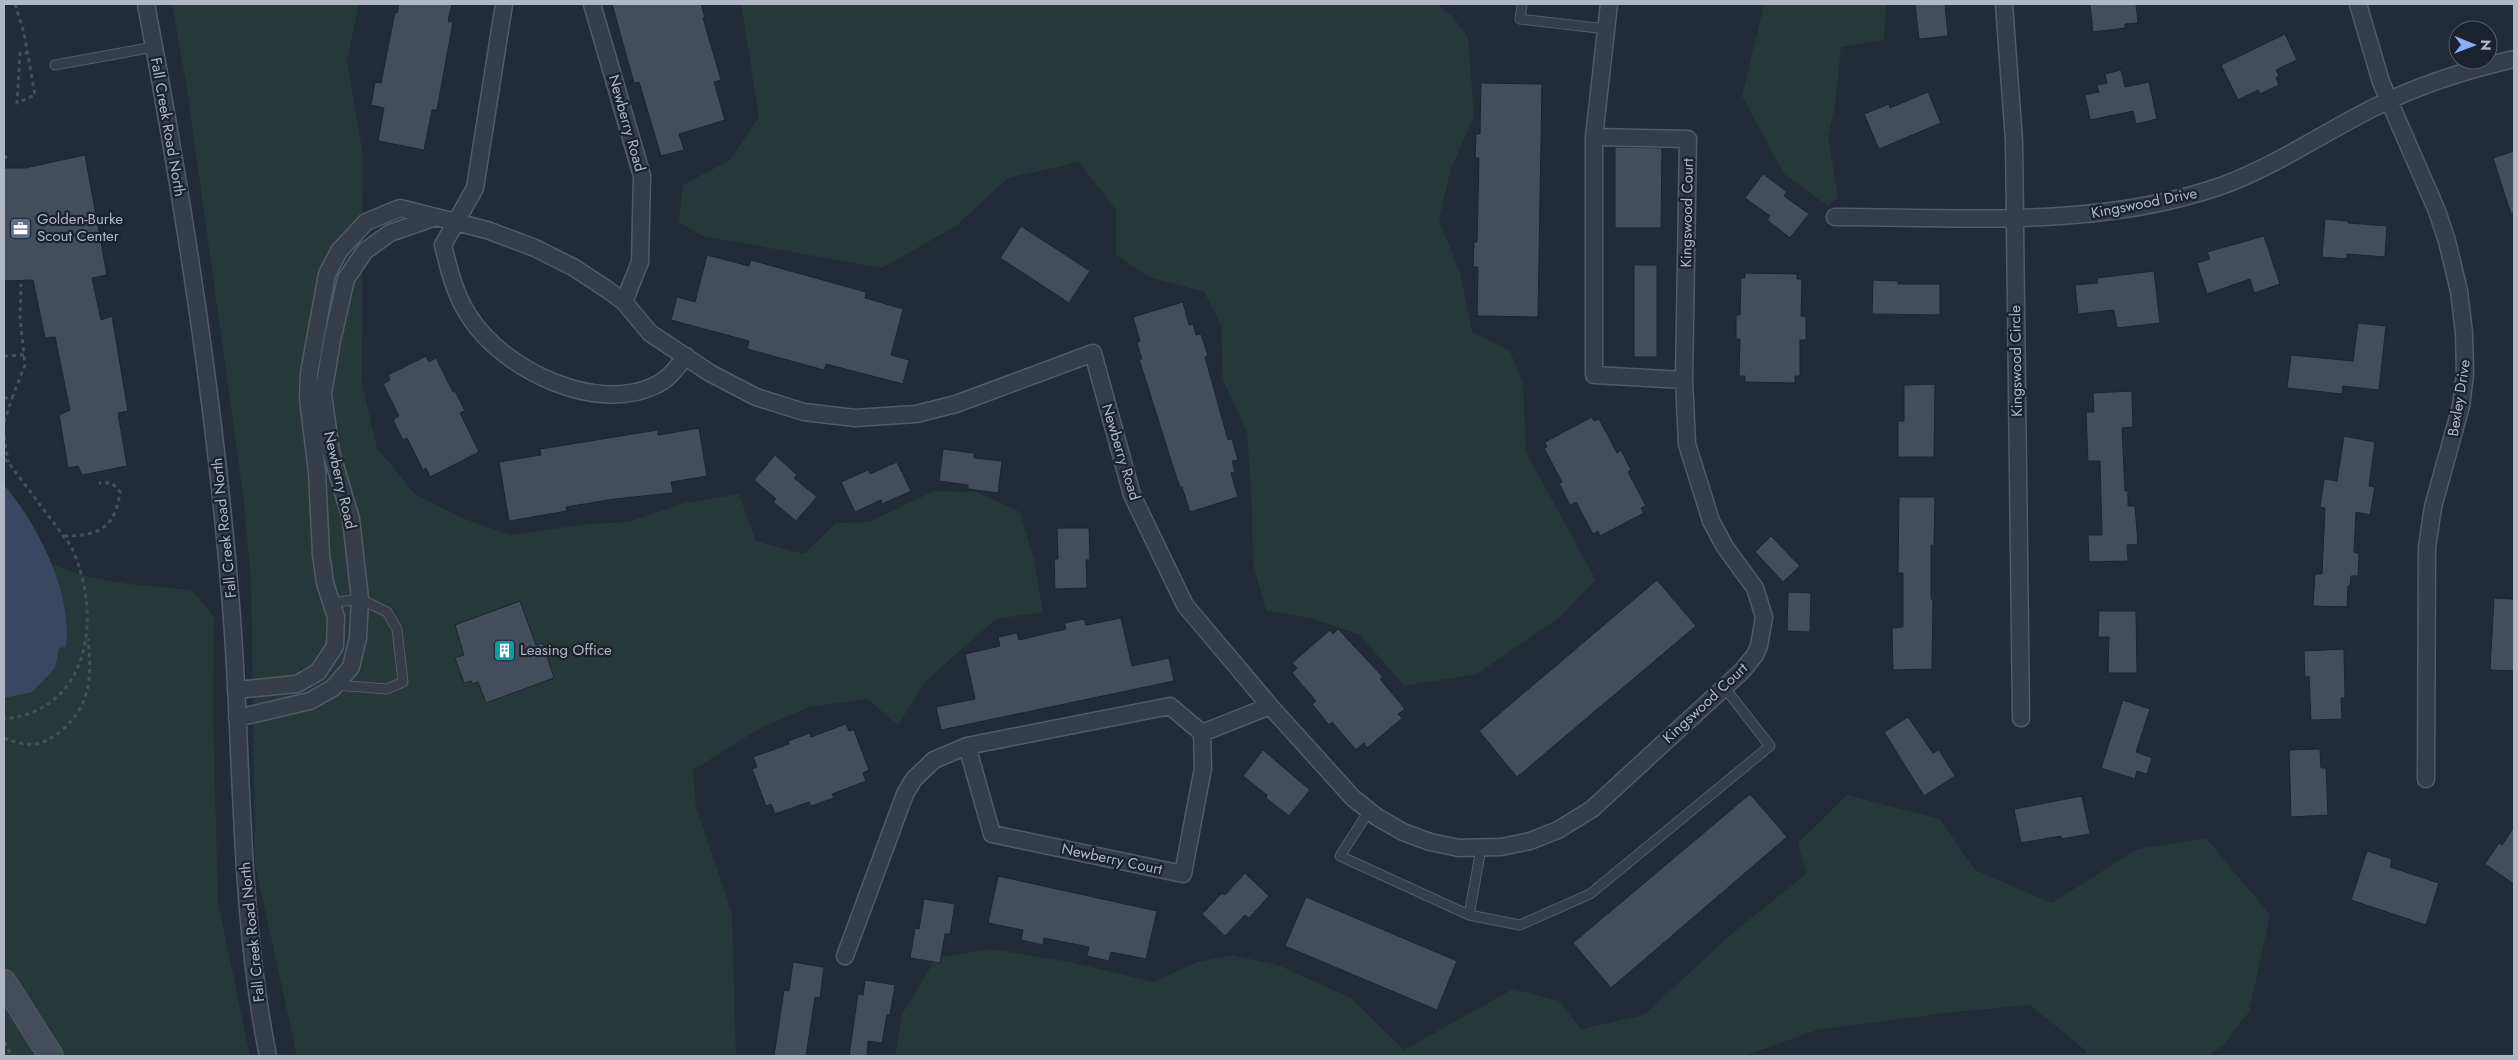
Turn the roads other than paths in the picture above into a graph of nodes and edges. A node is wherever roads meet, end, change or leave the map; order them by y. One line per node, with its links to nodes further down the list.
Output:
1 (146, 4): 9 (street, Fall Creek Road North)
2 (504, 4): 17 (street)
3 (592, 4): 18 (street, Newberry Road)
4 (1522, 4): 8 (lane)
5 (1609, 4): 8 (street)
6 (2004, 4): 16 (street, Kingswood Circle)
7 (2358, 4): 12 (street, Bexley Drive)
8 (1606, 29): 13 (street)
9 (154, 48): 11 (lane); 25 (street, Fall Creek Road North)
10 (2514, 59): 12 (street, Kingswood Drive)
11 (55, 65)
12 (2389, 100): 16 (street, Kingswood Drive); 31 (street, Bexley Drive)
13 (1594, 136): 20 (street); 20 (street, Kingswood Court)
14 (436, 217): 17 (street, Newberry Road); 21 (street, Newberry Road); 22 (street, Newberry Road)
15 (1835, 217): 16 (street, Kingswood Drive)
16 (2015, 217): 28 (street, Kingswood Circle)
17 (457, 222): 18 (street, Newberry Road); 19 (street)
18 (624, 302): 19 (street, Newberry Road)
19 (686, 356): 26 (street, Newberry Road)
20 (1684, 380): 24 (street, Kingswood Court)
21 (360, 599): 22 (lane); 23 (street, Newberry Road); 23 (lane)
22 (331, 603): 25 (street, Newberry Road)
23 (335, 685): 27 (street, Newberry Road)
24 (1724, 687): 33 (street, Kingswood Court); 34 (lane)
25 (236, 690): 27 (street, Fall Creek Road North)
26 (1270, 706): 29 (street); 32 (street, Newberry Road)
27 (237, 718): 38 (street, Fall Creek Road North)
28 (2021, 718)
29 (1202, 733): 30 (street); 30 (street, Newberry Court)
30 (967, 746): 35 (street)
31 (2426, 779)
32 (1369, 811): 33 (street, Newberry Road); 34 (lane)
33 (1481, 849): 34 (lane)
34 (1469, 915)
35 (845, 956)
36 (4, 982): 37 (main road)
37 (51, 1056)
38 (268, 1056)

